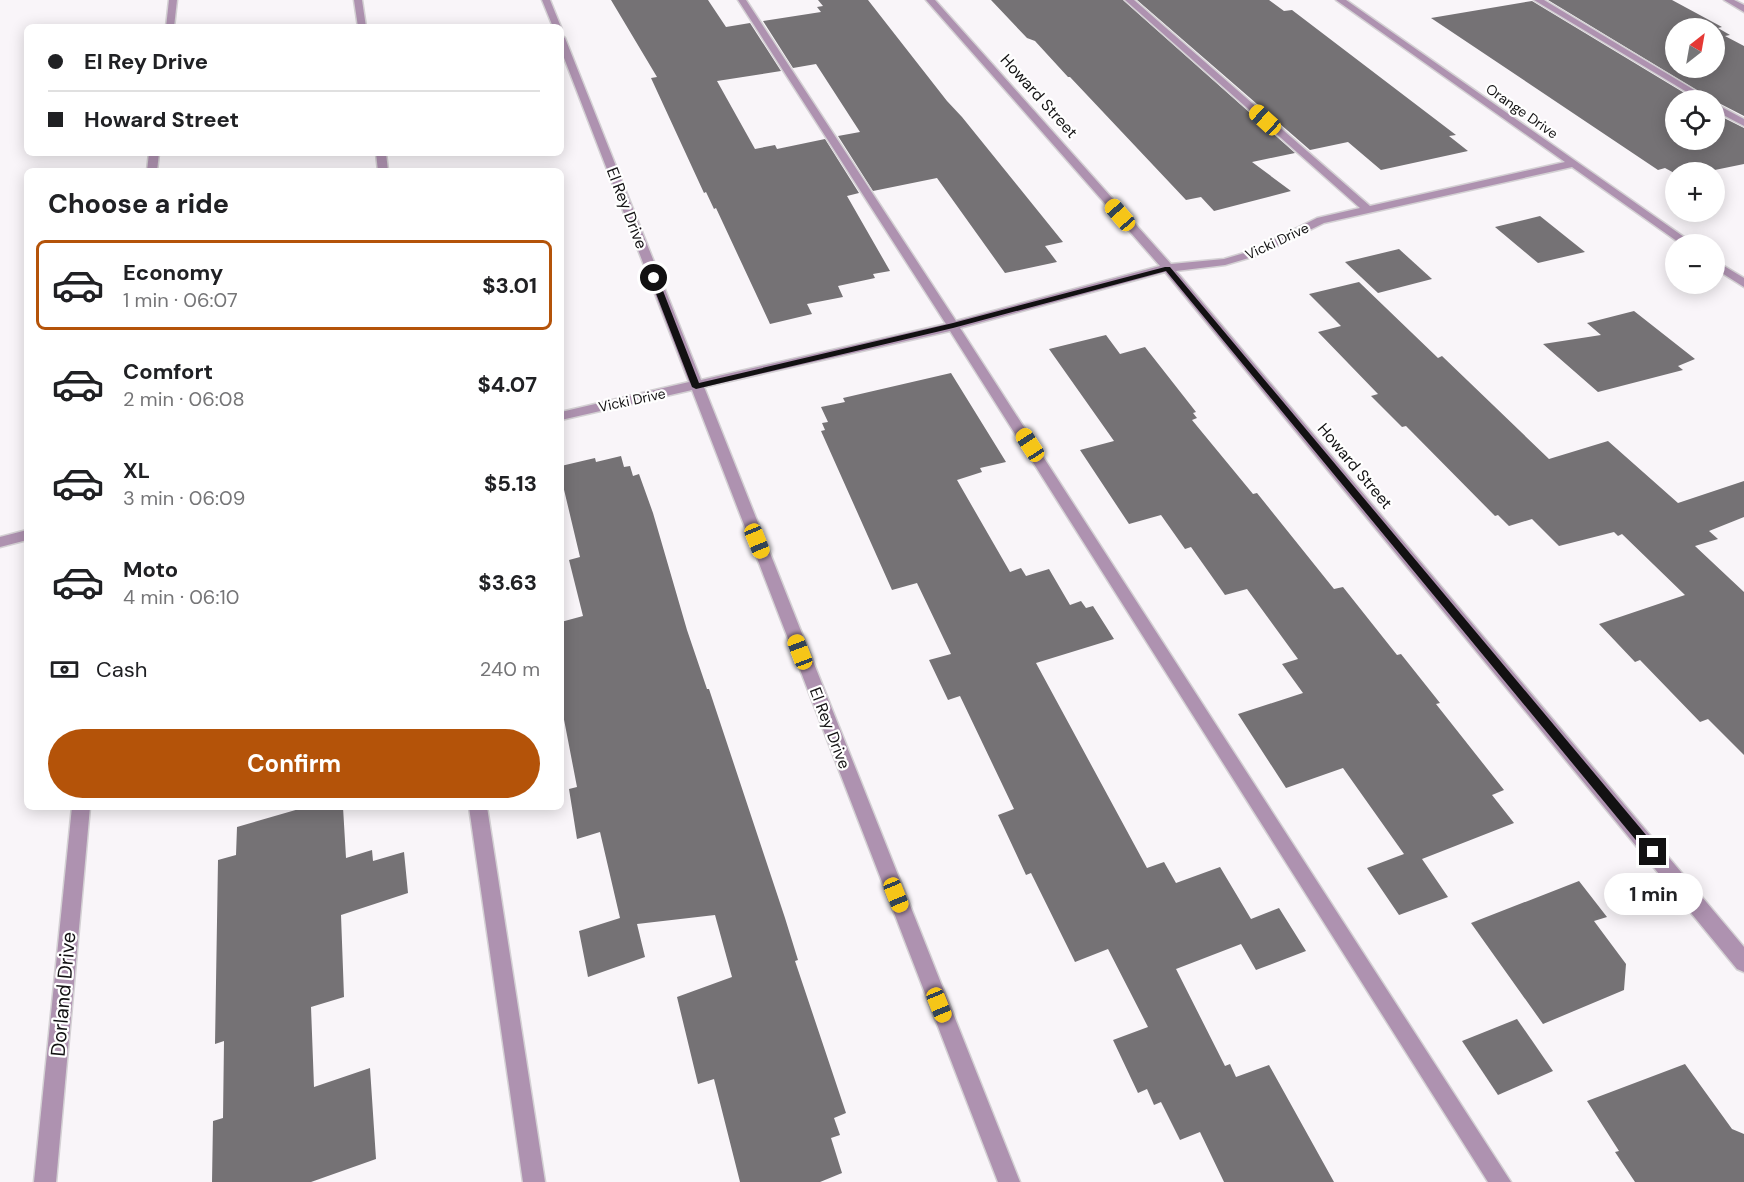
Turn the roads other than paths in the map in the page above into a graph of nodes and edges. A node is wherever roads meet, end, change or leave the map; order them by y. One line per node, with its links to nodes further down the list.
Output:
1 (173, 0): 11 (street)
2 (358, 0): 12 (street)
3 (546, 0): 13 (street)
4 (742, 0): 24 (street)
5 (930, 0): 21 (street, Howard Street)
6 (1129, 0): 19 (street)
7 (1340, 0): 18 (street, Orange Drive)
8 (1538, 0): 15 (street)
9 (1728, 0): 10 (street)
10 (1744, 9)
11 (170, 24)
12 (362, 24)
13 (556, 24)
14 (564, 46): 25 (street, El Rey Drive)
15 (1689, 90)
16 (1725, 112): 17 (street)
17 (1744, 123)
18 (1572, 164): 19 (street, Vicki Drive); 20 (street, Orange Drive)
19 (1367, 209): 21 (street, Vicki Drive)
20 (1674, 234)
21 (1168, 268): 24 (street, Vicki Drive); 31 (street, Howard Street)
22 (1725, 270): 23 (street)
23 (1744, 283)
24 (953, 326): 25 (street, Vicki Drive); 35 (street)
25 (696, 387): 26 (street, Vicki Drive); 34 (street, El Rey Drive)
26 (564, 415)
27 (24, 536): 28 (street)
28 (0, 542)
29 (81, 810): 32 (street, Dorland Drive)
30 (478, 810): 33 (street)
31 (1744, 962)
32 (45, 1182)
33 (534, 1182)
34 (1009, 1182)
35 (1500, 1182)

